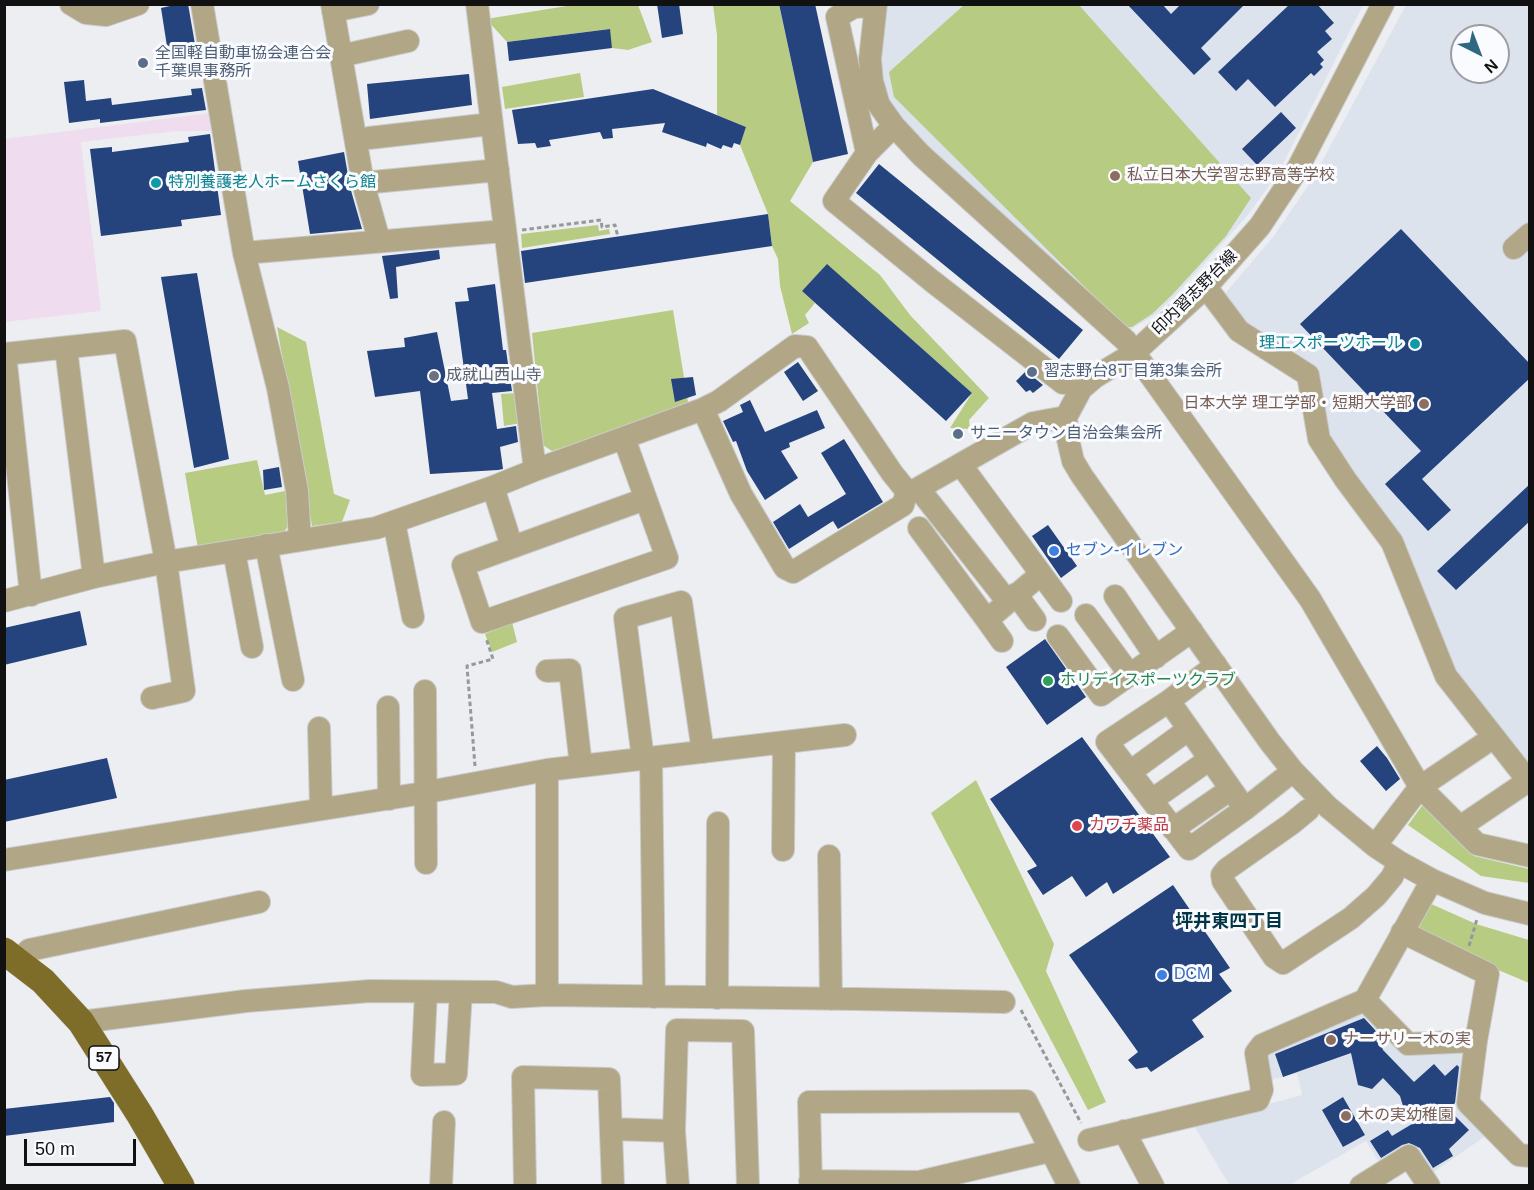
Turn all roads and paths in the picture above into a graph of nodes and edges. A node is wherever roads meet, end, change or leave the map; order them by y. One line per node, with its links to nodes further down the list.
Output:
1 (71, 4): 2 (street)
2 (138, 4)
3 (202, 4): 20 (street)
4 (368, 4): 8 (street)
5 (477, 4): 11 (street)
6 (1383, 4): 21 (street, 印内習志野台線)
7 (876, 5): 12 (street); 14 (street)
8 (332, 8): 10 (street)
9 (408, 41): 10 (street)
10 (340, 56): 16 (street)
11 (491, 124): 13 (street); 15 (street)
12 (894, 126): 14 (street); 23 (street)
13 (369, 138)
14 (867, 153): 24 (street)
15 (498, 170): 16 (street); 17 (street)
16 (363, 183): 19 (street)
17 (509, 231): 18 (path); 19 (street); 29 (street)
18 (618, 237)
19 (379, 240): 20 (street)
20 (244, 253): 35 (street)
21 (1206, 287): 23 (street, 印内習志野台線); 68 (street)
22 (66, 348): 39 (street); 41 (street); 42 (street)
23 (1134, 353): 26 (street, 印内習志野台線); 79 (street)
24 (1064, 383)
25 (703, 410): 27 (street); 31 (street); 31 (street)
26 (1066, 417): 28 (street); 52 (street)
27 (624, 438): 29 (street); 32 (street)
28 (961, 465): 31 (street); 40 (street)
29 (536, 470): 30 (street)
30 (494, 487): 33 (street); 37 (street)
31 (913, 490): 44 (street)
32 (645, 499): 37 (street); 51 (street)
33 (394, 522): 35 (street); 48 (street)
34 (920, 528): 49 (street)
35 (300, 540): 36 (street)
36 (266, 545): 38 (street); 60 (street)
37 (512, 547): 51 (street)
38 (234, 550): 39 (street); 55 (street)
39 (166, 562): 41 (street); 62 (street)
40 (1041, 574): 44 (street); 46 (street)
41 (94, 577): 42 (street)
42 (31, 595): 45 (street)
43 (1115, 596): 56 (street)
44 (1012, 598): 49 (street); 50 (street)
45 (4, 601)
46 (1061, 601)
47 (1086, 615): 59 (street)
48 (413, 617)
49 (987, 620): 54 (street)
50 (1035, 620)
51 (482, 622): 78 (path)
52 (1192, 631): 56 (street); 57 (street)
53 (1058, 636): 59 (street)
54 (1002, 640)
55 (252, 647)
56 (1156, 657): 59 (street)
57 (1216, 665): 63 (street); 75 (street)
58 (547, 671): 73 (street)
59 (1130, 675)
60 (293, 680)
61 (425, 691): 81 (street)
62 (152, 698)
63 (1169, 701): 66 (street); 76 (street)
64 (388, 707): 82 (street)
65 (319, 728): 84 (street)
66 (1189, 729): 72 (street); 76 (street)
67 (845, 735): 69 (street)
68 (1494, 737): 77 (street); 79 (street)
69 (784, 742): 70 (street); 91 (street)
70 (703, 752): 71 (street); 71 (street)
71 (647, 759): 73 (street); 107 (street)
72 (1210, 759): 80 (street); 83 (street)
73 (581, 766): 74 (street)
74 (547, 771): 78 (street); 106 (street)
75 (1293, 771): 85 (street); 90 (street)
76 (1130, 772): 83 (street)
77 (1529, 782): 88 (street)
78 (476, 783): 81 (street)
79 (1420, 787): 88 (street); 90 (street)
80 (1231, 789): 85 (street); 89 (street)
81 (427, 793): 82 (street); 96 (street)
82 (389, 799): 84 (street)
83 (1152, 800): 89 (street)
84 (321, 809): 94 (street)
85 (1245, 809): 89 (street)
86 (1300, 817): 95 (street)
87 (718, 823): 108 (street)
88 (1460, 827): 93 (street)
89 (1173, 829)
90 (1376, 846): 95 (street)
91 (783, 850)
92 (829, 856): 109 (street)
93 (1530, 856)
94 (4, 860)
95 (1399, 862): 97 (street)
96 (426, 863)
97 (1432, 880): 99 (street); 101 (street)
98 (259, 902): 103 (street)
99 (1530, 914)
100 (1477, 919): 102 (path)
101 (1402, 932): 110 (street); 113 (street)
102 (1468, 947)
103 (12, 956): 112 (main road, 57)
104 (426, 992): 105 (street); 105 (street); 112 (street)
105 (461, 992): 106 (street)
106 (548, 995): 107 (street)
107 (654, 997): 108 (street)
108 (717, 998): 109 (street)
109 (831, 999): 111 (street)
110 (1365, 1000): 113 (street); 117 (street)
111 (1004, 1002): 118 (path)
112 (81, 1022): 122 (main road, 57)
113 (1476, 1041): 120 (street)
114 (444, 1122): 123 (street)
115 (611, 1129): 116 (street); 124 (street); 125 (street)
116 (675, 1131): 126 (street); 127 (street)
117 (1124, 1131): 118 (street); 129 (street)
118 (1089, 1140)
119 (1050, 1151): 121 (street); 121 (street); 128 (street)
120 (1530, 1156)
121 (810, 1183)
122 (181, 1185)
123 (441, 1185)
124 (525, 1185)
125 (613, 1185)
126 (678, 1185)
127 (748, 1185)
128 (1069, 1185)
129 (1153, 1185)
130 (1361, 1185): 131 (street)
131 (1429, 1185)

